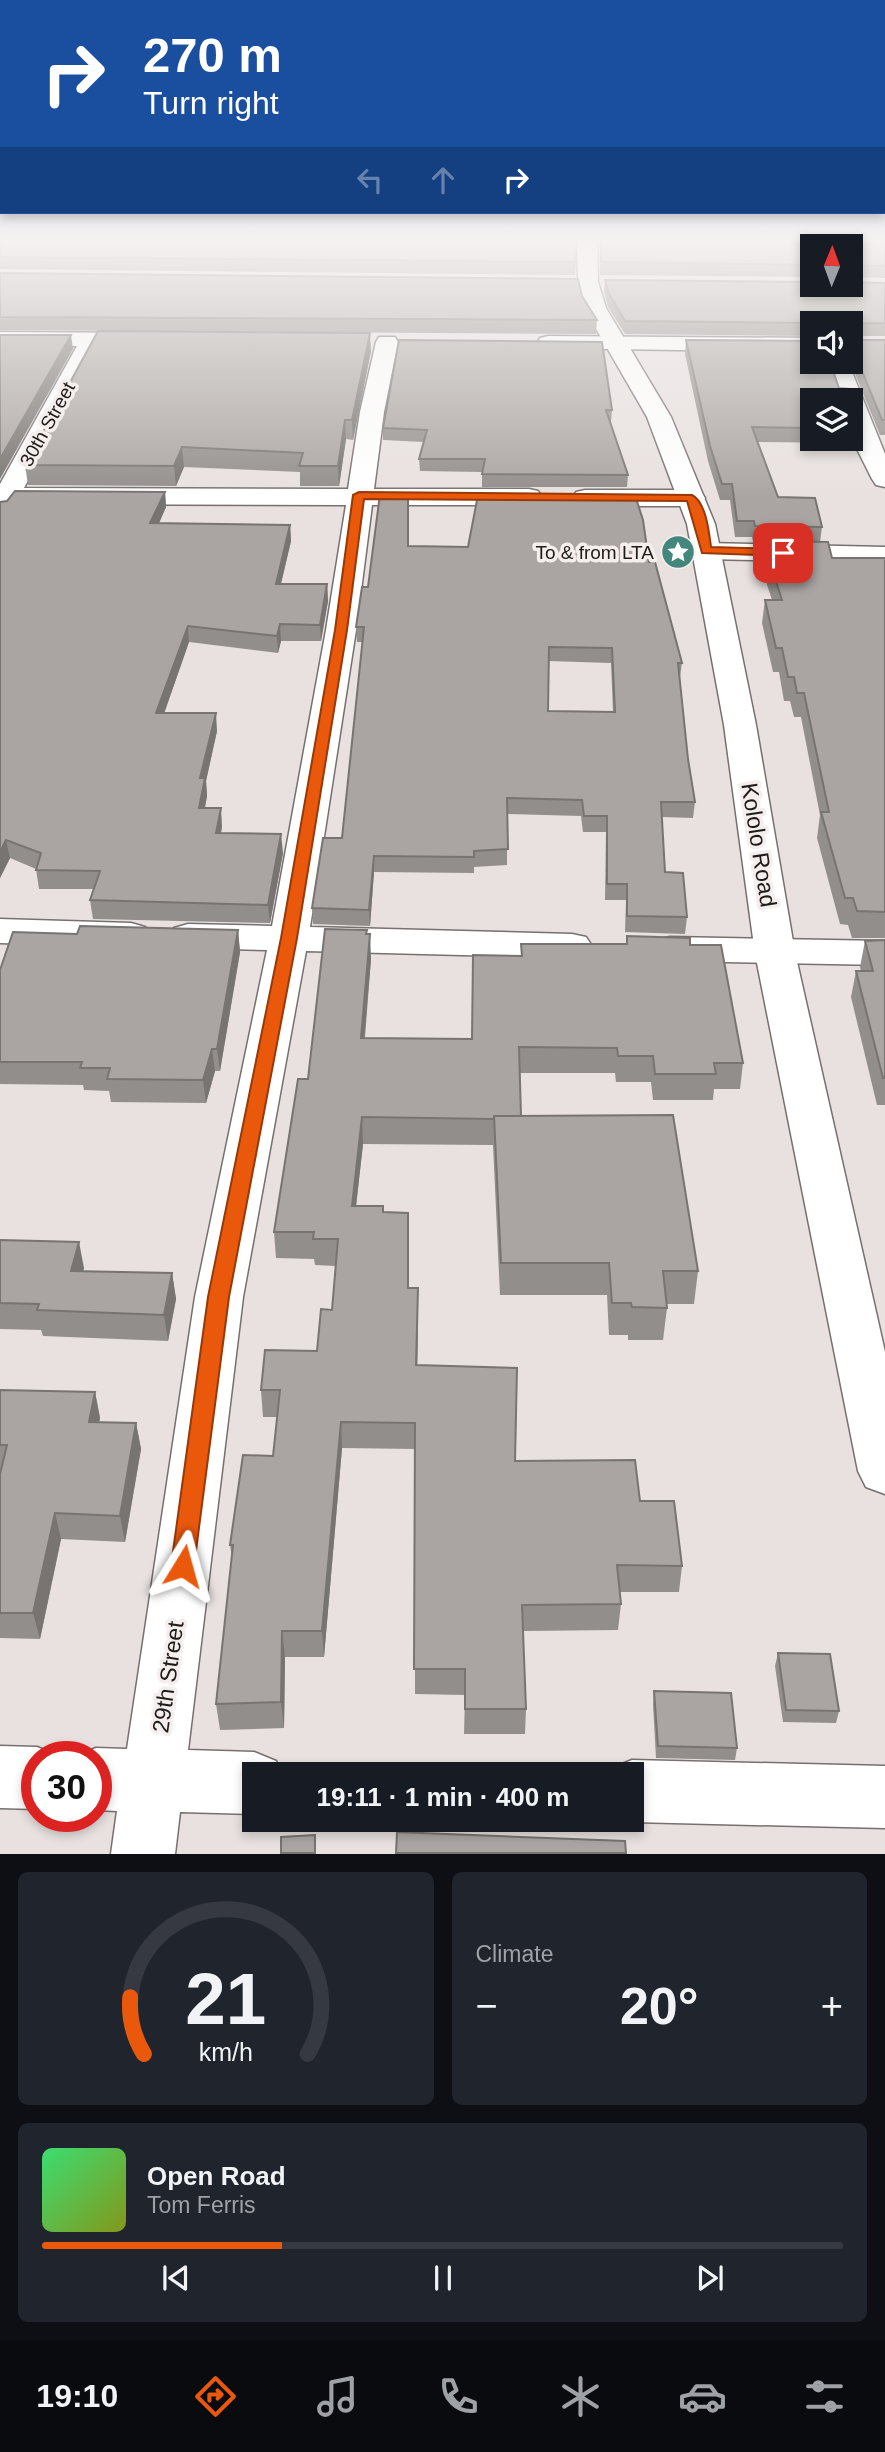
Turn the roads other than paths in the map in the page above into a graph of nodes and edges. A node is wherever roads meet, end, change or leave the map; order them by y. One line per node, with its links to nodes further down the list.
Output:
1 (604, 326): 7 (street, Kololo Road)
2 (0, 339): 3 (street)
3 (92, 340): 4 (street); 13 (street, 30th Street)
4 (161, 340)
5 (388, 342): 11 (street, 29th Street)
6 (521, 343): 7 (street)
7 (614, 344): 8 (street); 12 (street, Kololo Road)
8 (800, 345)
9 (841, 374): 10 (street)
10 (885, 479)
11 (359, 495): 12 (street); 13 (street); 17 (street, 29th Street)
12 (692, 498): 14 (street, Kololo Road)
13 (3, 500)
14 (706, 551): 15 (street); 18 (street, Kololo Road)
15 (885, 555)
16 (0, 931): 17 (street)
17 (289, 938): 18 (street); 23 (street, 29th Street)
18 (775, 953): 19 (street); 20 (street, Kololo Road)
19 (885, 953)
20 (885, 1471)
21 (0, 1777): 22 (street)
22 (21, 1778)
23 (125, 1780): 24 (street); 27 (street, 29th Street)
24 (242, 1783)
25 (644, 1791): 26 (street)
26 (885, 1797)
27 (143, 1853)

